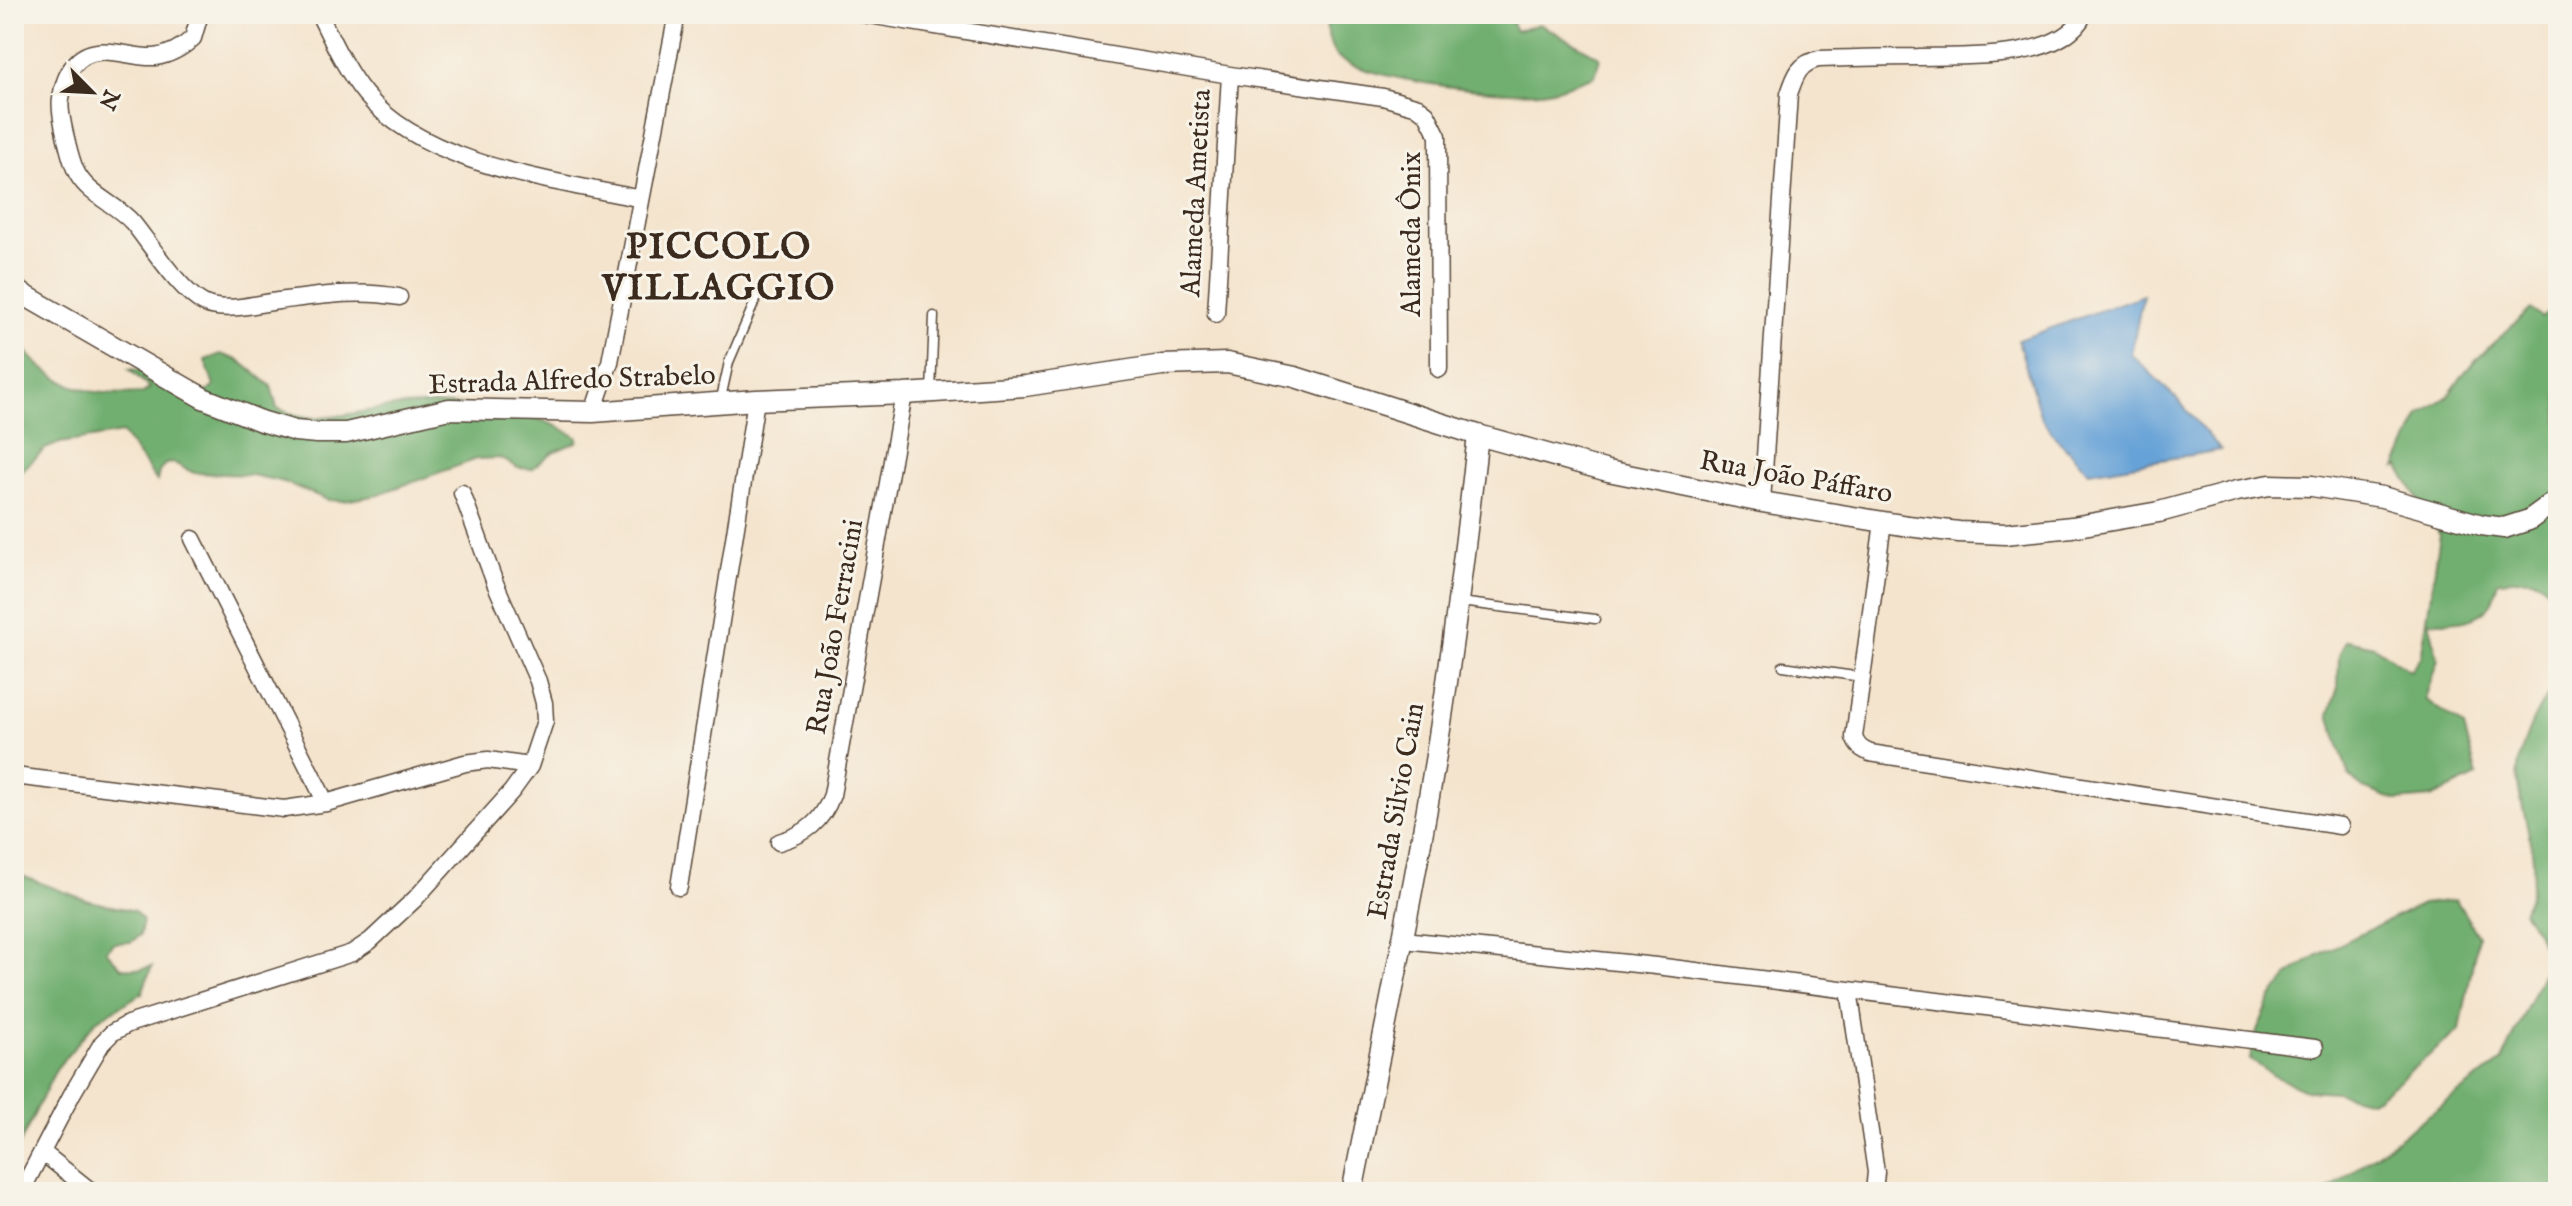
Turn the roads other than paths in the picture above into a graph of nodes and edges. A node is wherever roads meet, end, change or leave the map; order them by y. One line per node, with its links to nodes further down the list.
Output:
1 (200, 14): 10 (street)
2 (319, 14): 7 (street)
3 (677, 14): 7 (street)
4 (863, 14): 6 (street)
5 (2084, 14): 23 (street)
6 (1230, 75): 11 (street, Alameda Ametista); 13 (street, Alameda Ônix)
7 (641, 199): 19 (street)
8 (14, 289): 19 (street, Estrada Alfredo Strabelo)
9 (759, 292): 18 (lane)
10 (399, 297)
11 (1216, 314)
12 (934, 316): 15 (lane)
13 (1439, 369)
14 (1025, 386): 15 (street, Estrada Alfredo Strabelo); 20 (street, Rua João Páffaro)
15 (931, 392): 16 (street, Estrada Alfredo Strabelo)
16 (904, 394): 17 (street, Estrada Alfredo Strabelo); 34 (street, Rua João Ferracini)
17 (756, 400): 18 (street, Estrada Alfredo Strabelo); 35 (street)
18 (720, 404): 19 (street, Estrada Alfredo Strabelo)
19 (593, 412)
20 (1478, 435): 23 (street, Rua João Páffaro); 26 (street, Estrada Silvio Cain)
21 (462, 493): 30 (street)
22 (2558, 499): 24 (street, Rua João Páffaro)
23 (1762, 502): 24 (street, Rua João Páffaro)
24 (1883, 522): 29 (street)
25 (193, 539): 32 (street)
26 (1459, 602): 27 (lane); 36 (street, Estrada Silvio Cain)
27 (1595, 619)
28 (1783, 666): 29 (lane)
29 (1863, 677): 33 (street)
30 (530, 766): 32 (street); 39 (street)
31 (14, 776): 32 (street)
32 (326, 803)
33 (2340, 826)
34 (779, 842)
35 (679, 887)
36 (1404, 940): 37 (street); 42 (street, Estrada Silvio Cain)
37 (1849, 990): 38 (street); 43 (street)
38 (2315, 1048)
39 (42, 1152): 40 (street); 41 (street)
40 (21, 1192)
41 (92, 1192)
42 (1352, 1192)
43 (1874, 1192)

